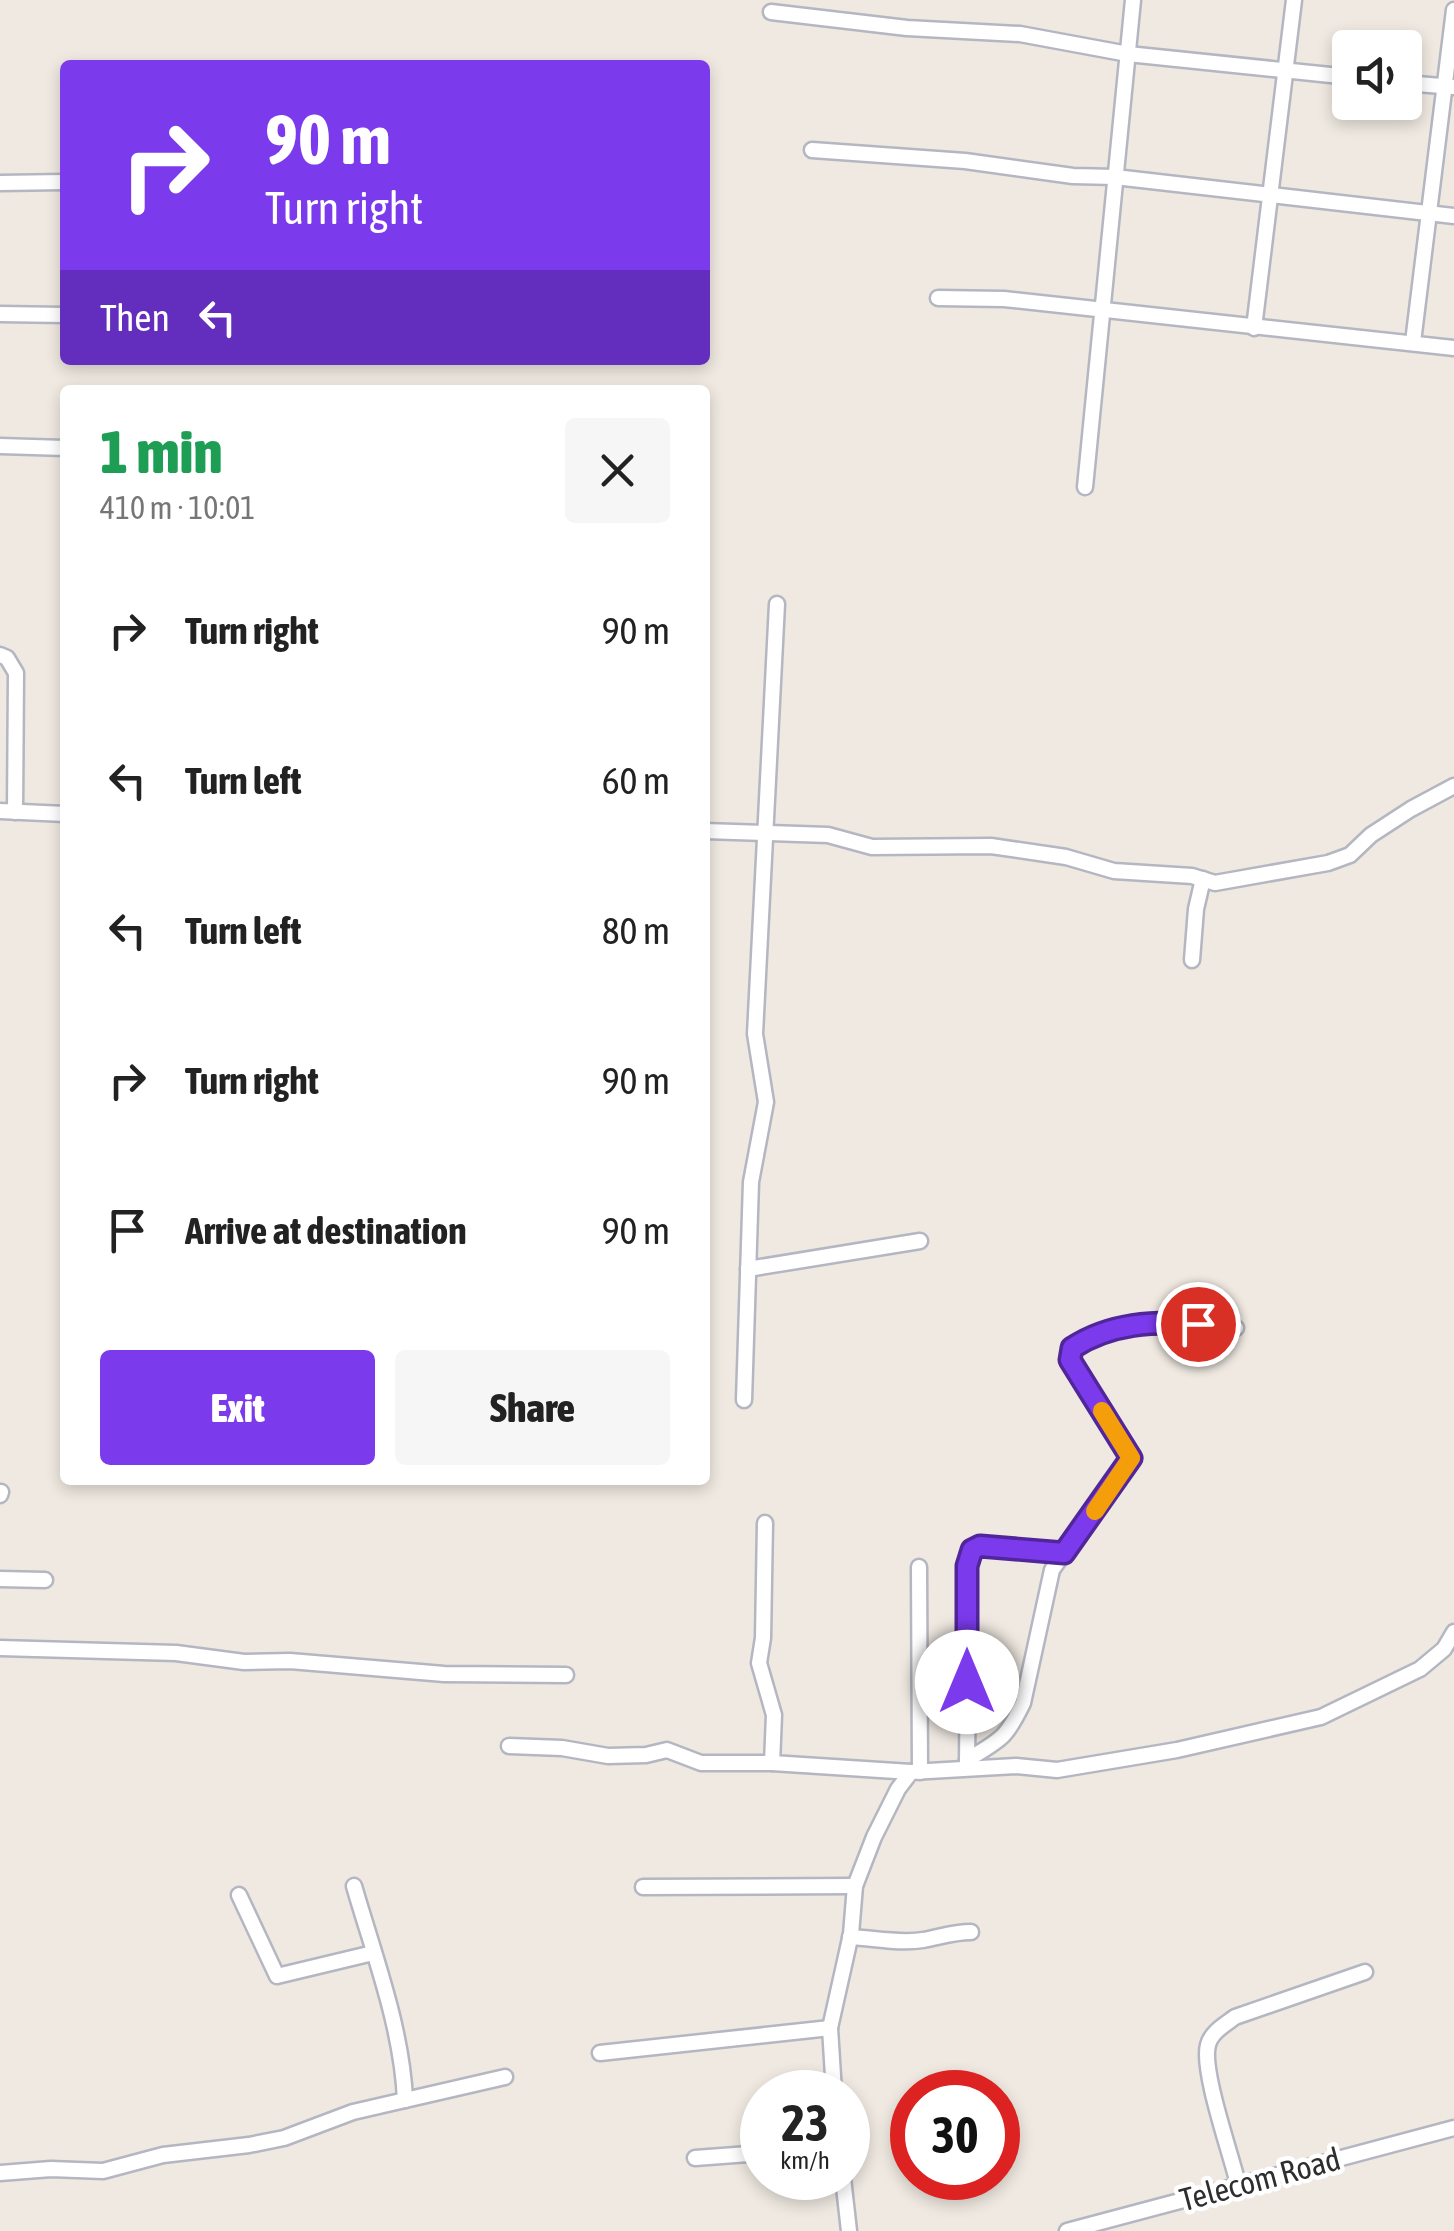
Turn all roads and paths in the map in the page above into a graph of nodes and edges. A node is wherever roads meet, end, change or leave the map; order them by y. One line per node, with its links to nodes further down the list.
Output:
1 (1133, 0): 5 (street)
2 (1294, 0): 6 (street)
3 (1454, 10): 9 (street)
4 (771, 12): 5 (street)
5 (1128, 54): 6 (street); 11 (street)
6 (1286, 70): 7 (street); 14 (street)
7 (1332, 75)
8 (1422, 85): 9 (street)
9 (1448, 87): 15 (street)
10 (812, 150): 11 (street)
11 (1115, 177): 14 (street); 18 (street)
12 (60, 182): 13 (street)
13 (0, 183)
14 (1272, 197): 15 (street); 21 (street)
15 (1430, 214): 16 (street); 22 (street)
16 (1454, 216)
17 (938, 298): 18 (street)
18 (1102, 311): 21 (street); 26 (street)
19 (0, 314): 20 (street)
20 (60, 316)
21 (1254, 328): 22 (street)
22 (1413, 342): 23 (street)
23 (1454, 348)
24 (0, 446): 25 (street)
25 (60, 448)
26 (1085, 488)
27 (777, 604): 33 (street)
28 (0, 656): 30 (street)
29 (1454, 786): 34 (street)
30 (7, 812): 31 (street)
31 (60, 814)
32 (710, 830): 33 (street)
33 (766, 831): 34 (street); 37 (street)
34 (1203, 880): 35 (street)
35 (1192, 960)
36 (920, 1241): 37 (street)
37 (748, 1269): 39 (street)
38 (1236, 1328): 41 (street)
39 (744, 1400)
40 (764, 1523): 49 (street)
41 (1064, 1553): 50 (street); 50 (street)
42 (919, 1567): 51 (street)
43 (0, 1578): 44 (street)
44 (45, 1580)
45 (1454, 1632): 50 (street)
46 (0, 1648): 47 (street)
47 (566, 1674)
48 (509, 1746): 49 (street)
49 (772, 1763): 51 (street)
50 (967, 1765): 51 (street)
51 (916, 1772): 53 (street)
52 (354, 1886): 58 (street)
53 (855, 1886): 54 (street); 57 (street)
54 (643, 1887)
55 (240, 1895): 58 (street)
56 (970, 1932): 57 (street)
57 (850, 1937): 60 (street)
58 (373, 1953): 64 (street)
59 (1365, 1972): 69 (street)
60 (830, 2028): 61 (street); 62 (street)
61 (600, 2053)
62 (833, 2070)
63 (505, 2076): 64 (street)
64 (405, 2100): 68 (street)
65 (1454, 2128): 69 (street, Telecom Road)
66 (740, 2155): 67 (street)
67 (695, 2158)
68 (0, 2173)
69 (1238, 2184): 72 (street, Telecom Road)
70 (845, 2200): 71 (street)
71 (849, 2231)
72 (1067, 2231)

